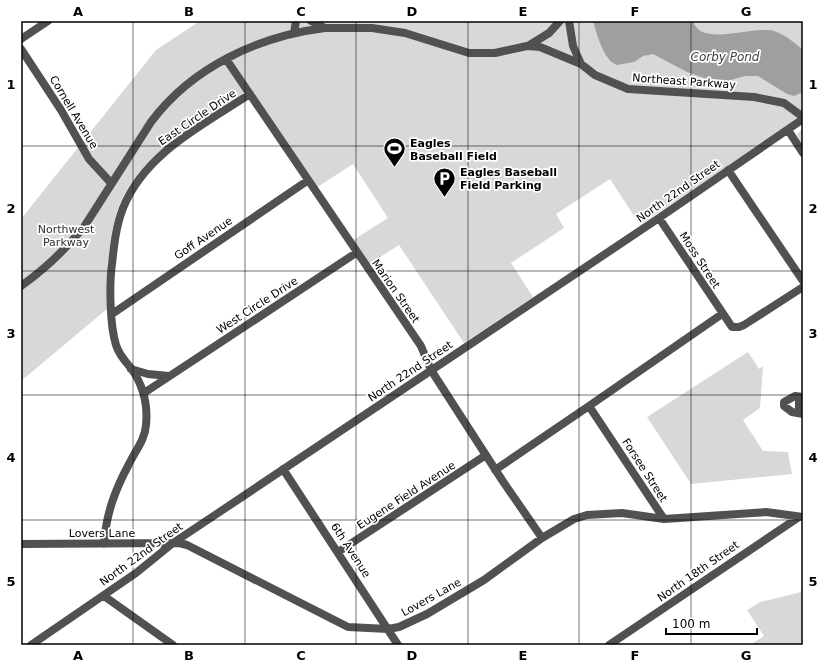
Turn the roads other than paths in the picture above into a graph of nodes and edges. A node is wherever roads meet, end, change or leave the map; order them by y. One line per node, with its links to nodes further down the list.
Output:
1 (48, 21): 8 (street)
2 (296, 21): 7 (street)
3 (311, 21): 6 (street, Northeast Parkway)
4 (560, 21): 9 (street)
5 (569, 21): 12 (street)
6 (325, 28): 7 (street); 9 (street, Northeast Parkway)
7 (294, 33): 11 (street)
8 (21, 39)
9 (527, 46): 12 (street, Northeast Parkway)
10 (21, 49): 19 (street, Cornell Avenue)
11 (226, 59): 13 (street, Marion Street); 19 (street)
12 (581, 64): 14 (street, Northeast Parkway)
13 (250, 94): 18 (street, Marion Street); 25 (street, East Circle Drive)
14 (803, 118): 15 (street, North 22nd Street)
15 (788, 130): 16 (street); 17 (street, North 22nd Street)
16 (803, 153)
17 (728, 170): 20 (street, North 22nd Street); 22 (street)
18 (307, 181): 21 (street, Marion Street); 25 (street, Goff Avenue)
19 (111, 183): 23 (street)
20 (659, 218): 26 (street, Moss Street); 28 (street, North 22nd Street)
21 (356, 253): 28 (street, Marion Street); 29 (street, West Circle Drive)
22 (803, 281)
23 (21, 286)
24 (803, 287): 26 (street, Moss Street)
25 (112, 314): 27 (street, East Circle Drive)
26 (722, 314): 32 (street)
27 (131, 369): 29 (street); 30 (street, East Circle Drive)
28 (432, 370): 34 (street, Marion Street); 35 (street, North 22nd Street)
29 (169, 376): 30 (street, West Circle Drive)
30 (144, 393): 42 (street)
31 (801, 397): 33 (street); 33 (street)
32 (589, 406): 36 (street); 38 (street, Forsee Street)
33 (801, 413)
34 (486, 455): 36 (street, Marion Street); 43 (street, Eugene Field Avenue)
35 (283, 469): 40 (street, North 22nd Street); 43 (street, 6th Avenue)
36 (495, 470): 39 (street, Marion Street)
37 (801, 517): 38 (street, Lovers Lane); 49 (street, North 18th Street)
38 (664, 519): 39 (street, Lovers Lane)
39 (542, 538): 45 (street, Lovers Lane)
40 (173, 543): 42 (street, Lovers Lane); 44 (street, North 22nd Street); 45 (street, Lovers Lane)
41 (21, 544): 42 (street, Lovers Lane)
42 (104, 544)
43 (338, 552): 45 (street, 6th Avenue)
44 (104, 596): 46 (street, North 22nd Street); 47 (street)
45 (388, 629): 48 (street, 6th Avenue)
46 (31, 645)
47 (173, 645)
48 (398, 645)
49 (610, 645)

